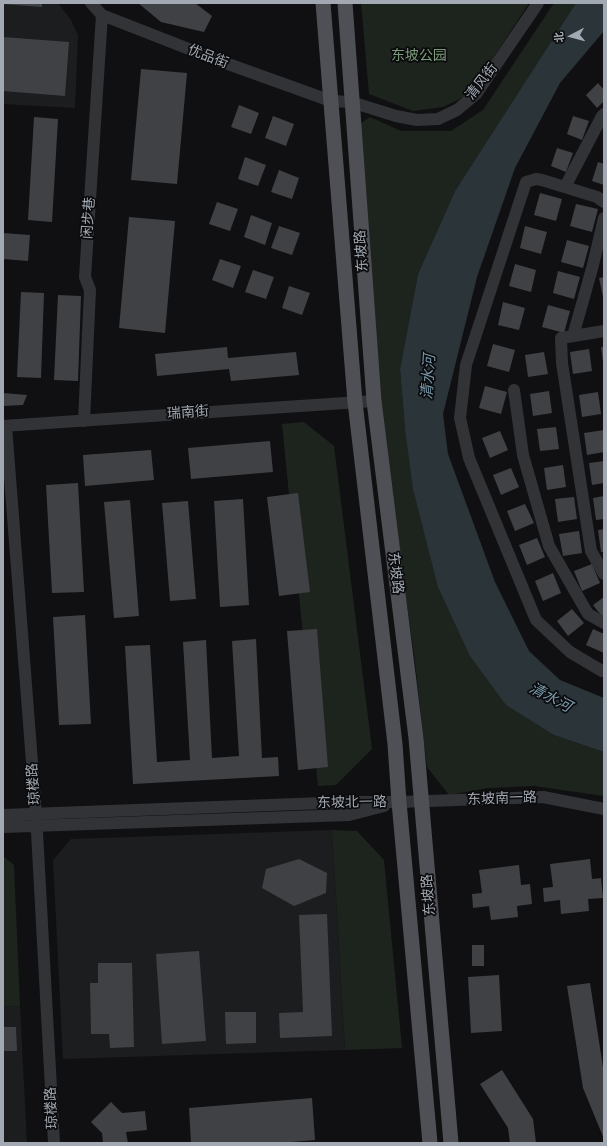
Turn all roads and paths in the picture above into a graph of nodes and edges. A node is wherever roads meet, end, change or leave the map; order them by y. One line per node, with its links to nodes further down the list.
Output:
1 (90, 3): 5 (street, 优品街)
2 (323, 3): 6 (main road, 东坡路)
3 (345, 3): 7 (main road, 东坡路)
4 (538, 3): 7 (street, 清风街)
5 (102, 15): 6 (street, 优品街); 17 (street, 闲步巷)
6 (331, 101): 7 (street, 清风街); 16 (main road, 东坡路)
7 (351, 102): 15 (main road, 东坡路)
8 (604, 114): 9 (street)
9 (565, 187): 10 (street); 21 (street)
10 (604, 202)
11 (604, 218): 13 (street)
12 (604, 331): 13 (street)
13 (573, 336): 19 (street)
14 (514, 390): 20 (street)
15 (374, 401): 16 (street, 瑞南街); 22 (main road, 东坡路)
16 (355, 402): 17 (street, 瑞南街); 23 (main road, 东坡路)
17 (84, 421): 18 (street, 瑞南街)
18 (5, 426): 25 (street, 琼楼路)
19 (604, 574)
20 (604, 624)
21 (604, 671)
22 (421, 801): 23 (street, 东坡南一路); 24 (street, 东坡南一路); 31 (main road, 东坡路)
23 (399, 802): 25 (street, 东坡北一路); 27 (street, 东坡北一路); 30 (main road, 东坡路)
24 (604, 809)
25 (36, 814): 26 (street, 东坡北一路); 27 (street, 琼楼路)
26 (3, 815)
27 (37, 826): 28 (street, 东坡北一路); 29 (street, 琼楼路)
28 (3, 827)
29 (54, 1143)
30 (430, 1143)
31 (451, 1143)

